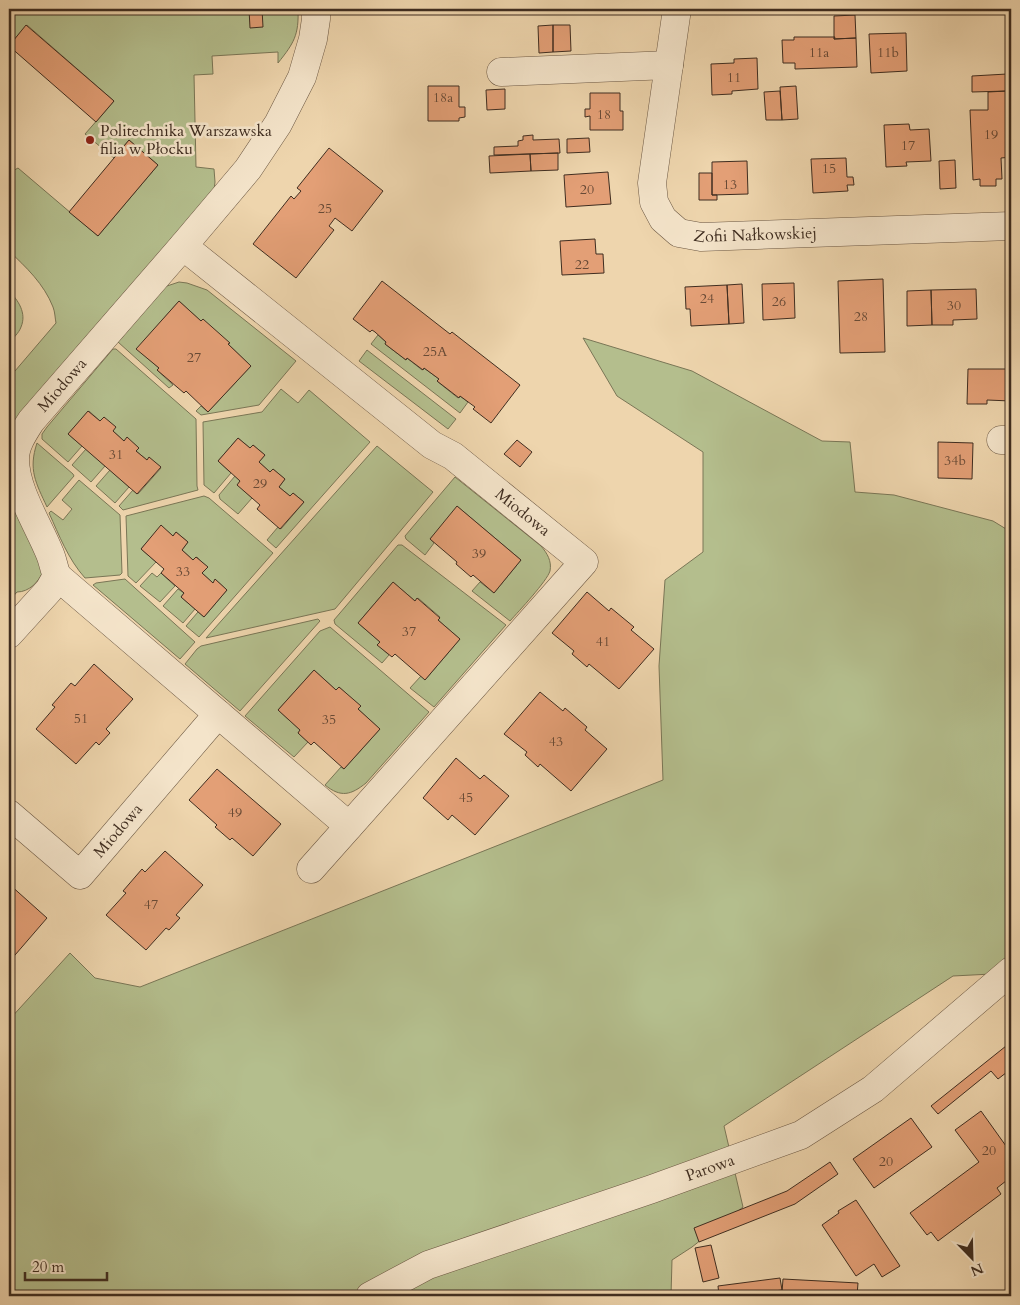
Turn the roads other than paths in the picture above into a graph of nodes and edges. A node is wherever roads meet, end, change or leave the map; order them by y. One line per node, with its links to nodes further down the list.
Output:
1 (316, 9): 6 (street, Miodowa)
2 (677, 9): 3 (street, Zofii Nałkowskiej)
3 (669, 65): 4 (street); 5 (street, Zofii Nałkowskiej)
4 (501, 72)
5 (1011, 226)
6 (183, 246): 7 (street, Miodowa); 11 (street, Miodowa)
7 (56, 576): 8 (street); 9 (street)
8 (9, 634)
9 (218, 714): 10 (street, Miodowa); 11 (street)
10 (9, 814)
11 (349, 826): 12 (street, Miodowa)
12 (311, 869)
13 (1011, 972): 14 (street, Parowa)
14 (370, 1296)

